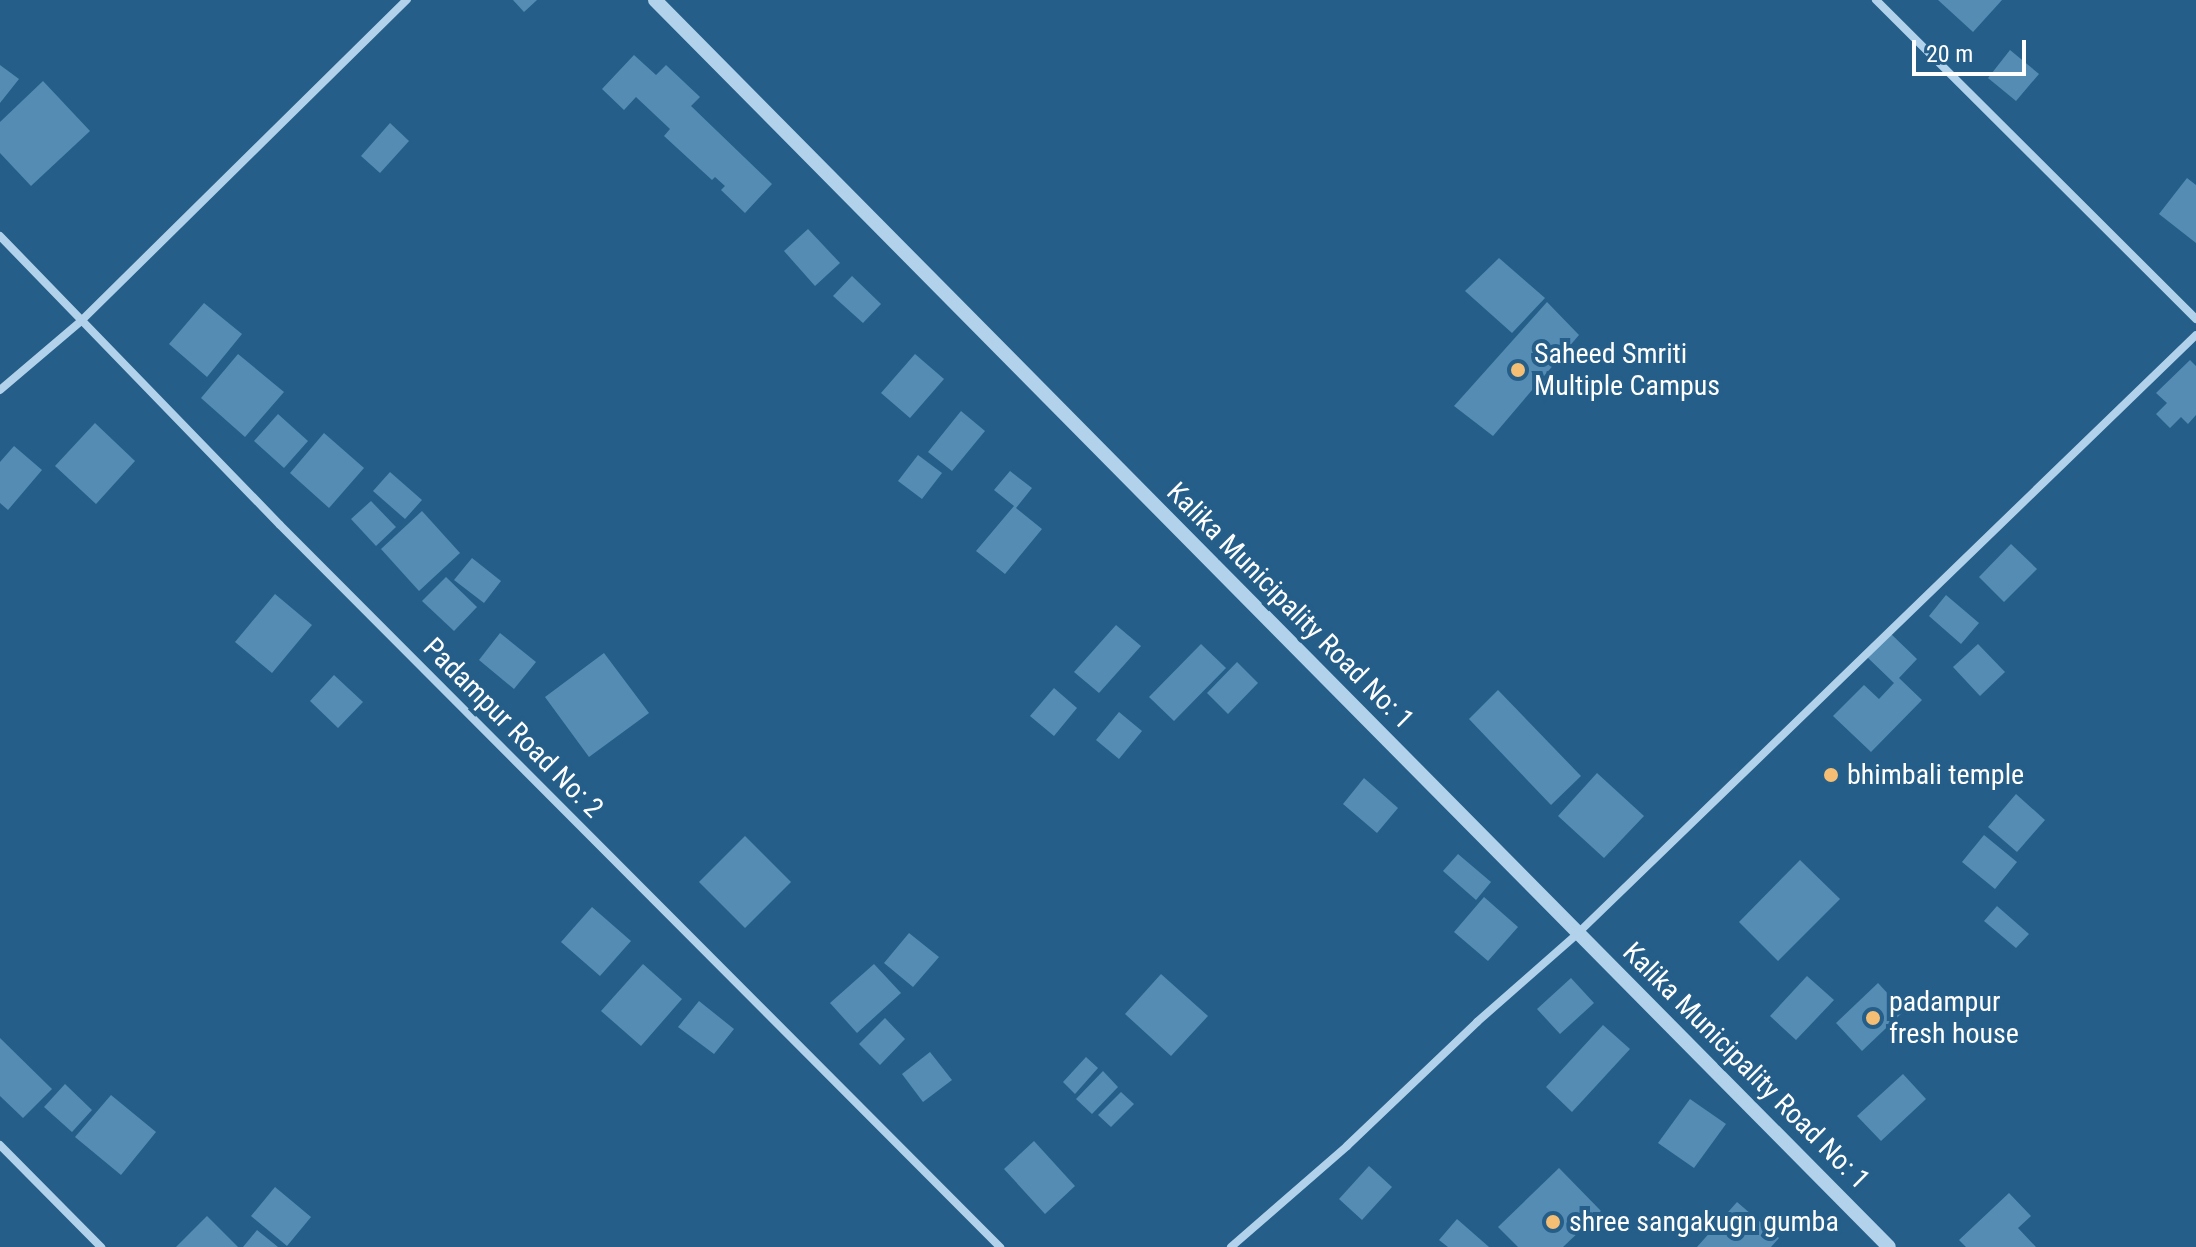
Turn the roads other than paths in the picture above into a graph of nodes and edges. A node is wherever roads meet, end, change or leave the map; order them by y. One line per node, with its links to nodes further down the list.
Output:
1 (407, 0): 6 (street)
2 (655, 0): 9 (street, Kalika Municipality Road No: 1)
3 (1876, 0): 5 (street)
4 (0, 236): 6 (street, Padampur Road No: 2)
5 (2196, 319)
6 (80, 322): 8 (street); 12 (street, Padampur Road No: 2)
7 (2196, 335): 9 (street)
8 (0, 390)
9 (1577, 934): 13 (street); 14 (street, Kalika Municipality Road No: 1)
10 (0, 1145): 11 (street)
11 (101, 1247)
12 (1000, 1247)
13 (1231, 1247)
14 (1889, 1247)

